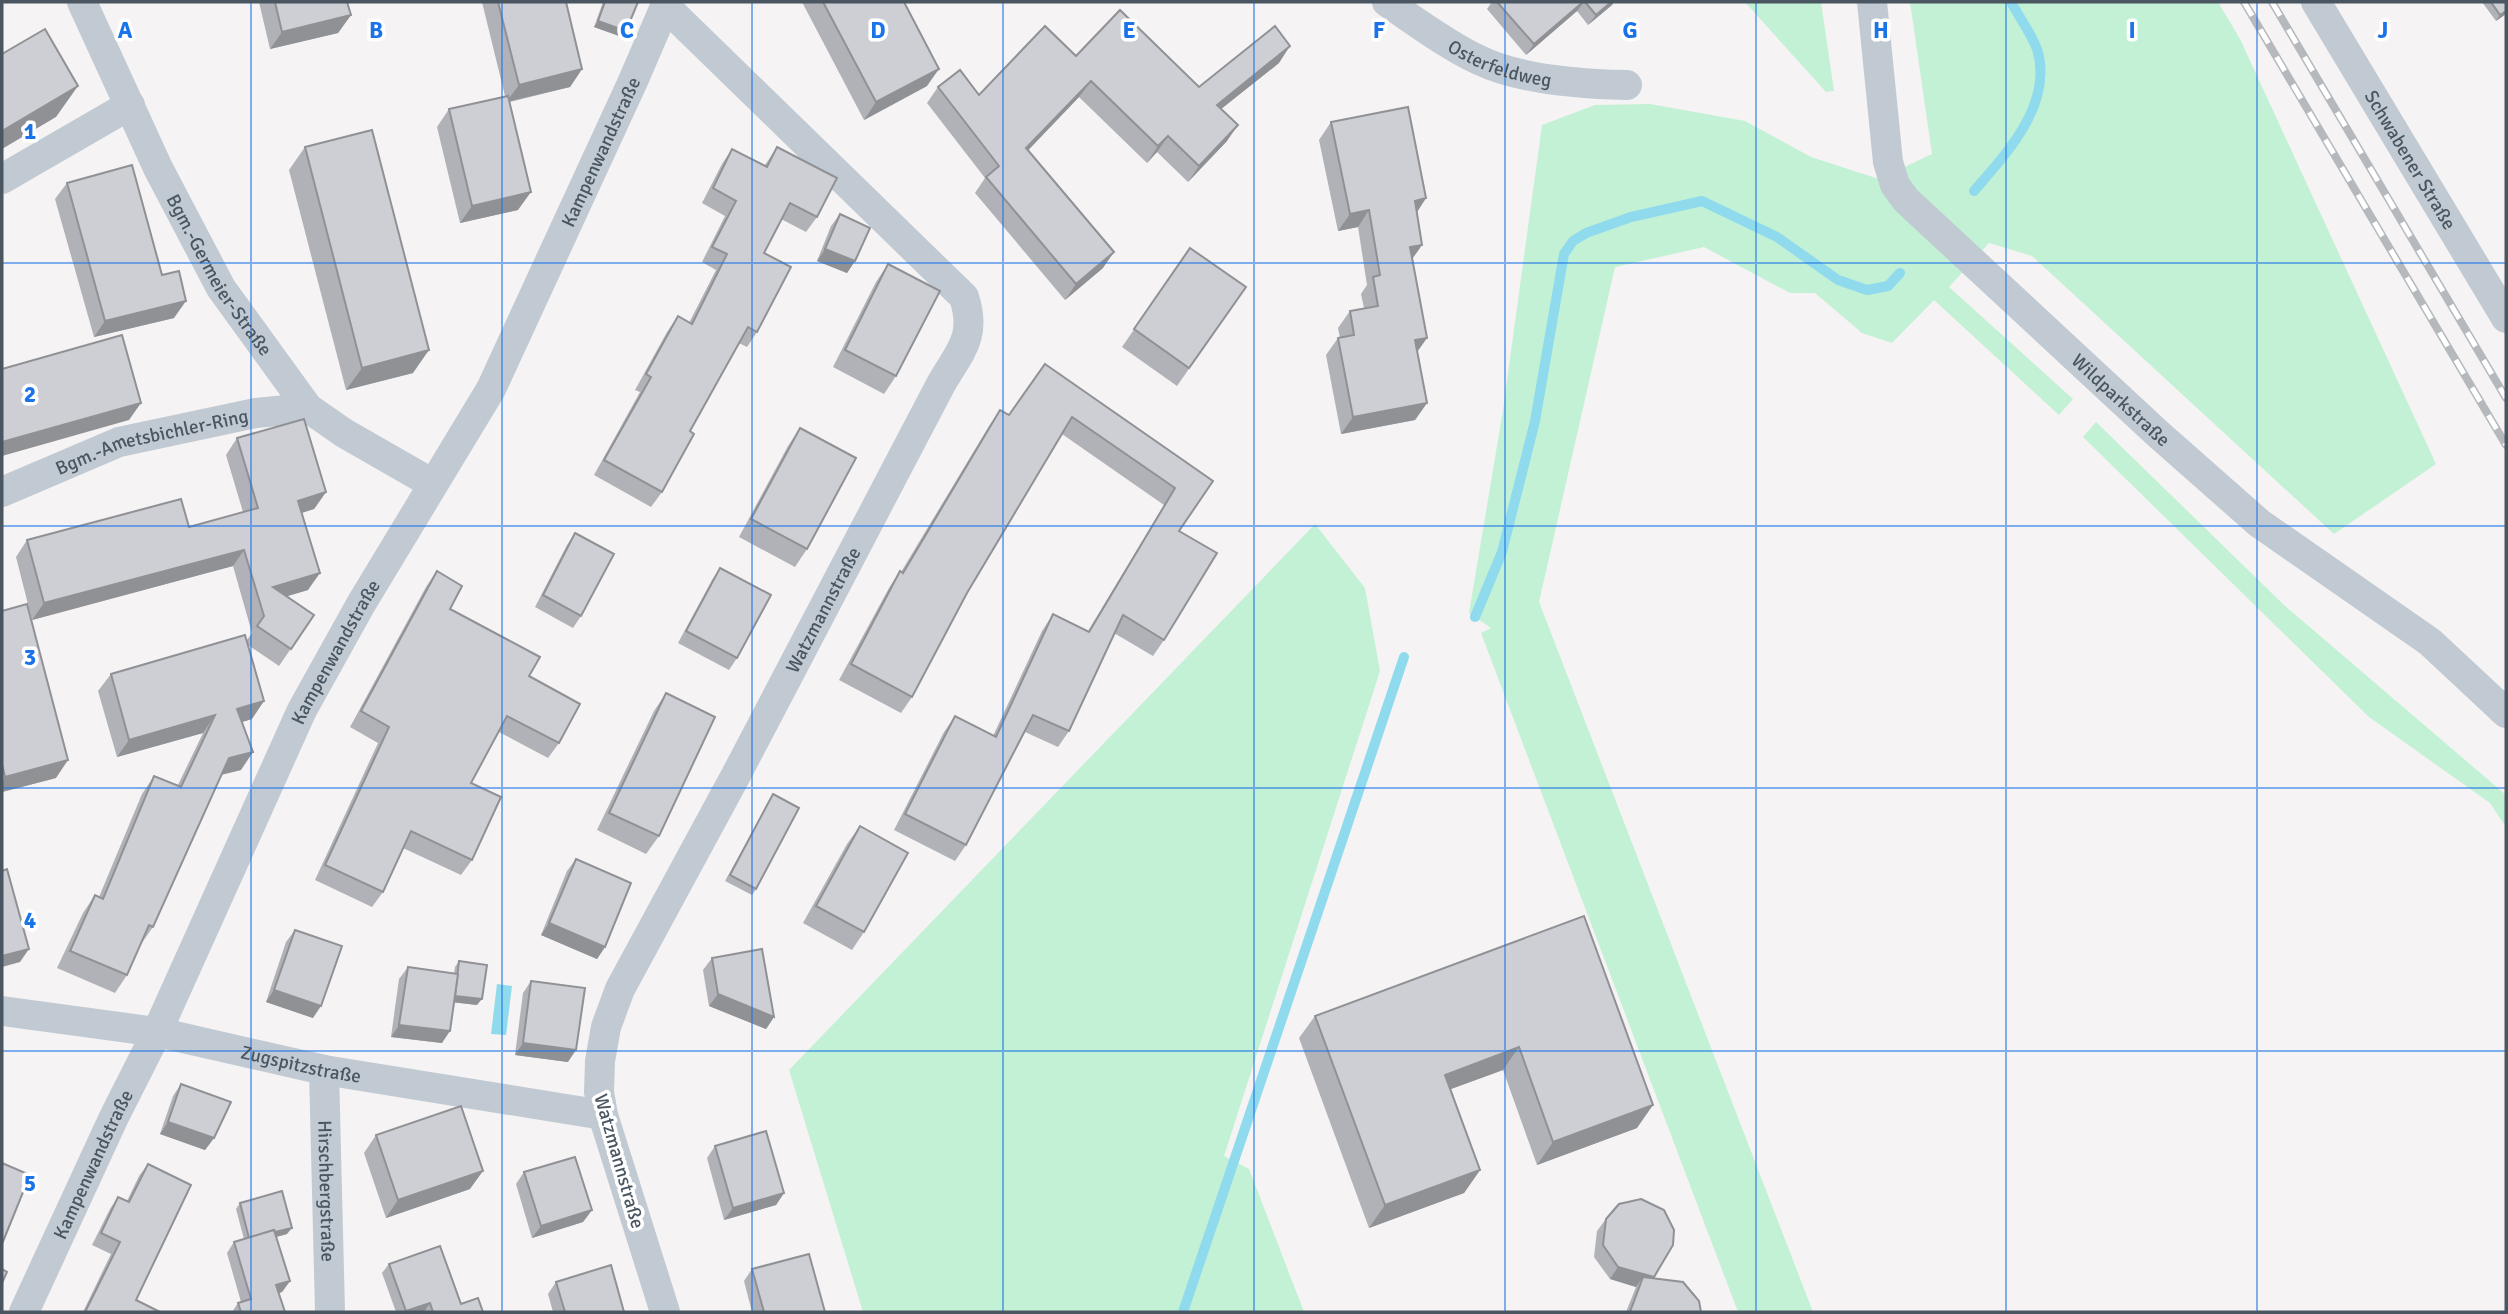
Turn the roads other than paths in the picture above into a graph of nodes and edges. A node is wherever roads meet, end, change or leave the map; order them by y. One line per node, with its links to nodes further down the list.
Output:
1 (82, 2): 7 (street, Bgm.-Germeier-Straße)
2 (1387, 2): 6 (street, Osterfeldweg)
3 (1872, 2): 13 (street, Wildparkstraße)
4 (2316, 2): 9 (street, Schwabener Straße)
5 (666, 4): 11 (street, Kampenwandstraße); 17 (street, Watzmannstraße)
6 (1627, 85)
7 (131, 105): 8 (street); 10 (street, Bgm.-Germeier-Straße)
8 (2, 180)
9 (2506, 318)
10 (307, 408): 11 (street, Bgm.-Germeier-Straße); 12 (street, Bgm.-Ametsbichler-Ring)
11 (433, 484): 15 (street, Kampenwandstraße)
12 (2, 492)
13 (2506, 713)
14 (2, 1012): 15 (street, Zugspitzstraße)
15 (157, 1032): 16 (street, Zugspitzstraße); 18 (street, Kampenwandstraße)
16 (324, 1070): 17 (street, Zugspitzstraße); 19 (street, Hirschbergstraße)
17 (603, 1115): 20 (street, Watzmannstraße)
18 (24, 1312)
19 (330, 1312)
20 (665, 1312)

